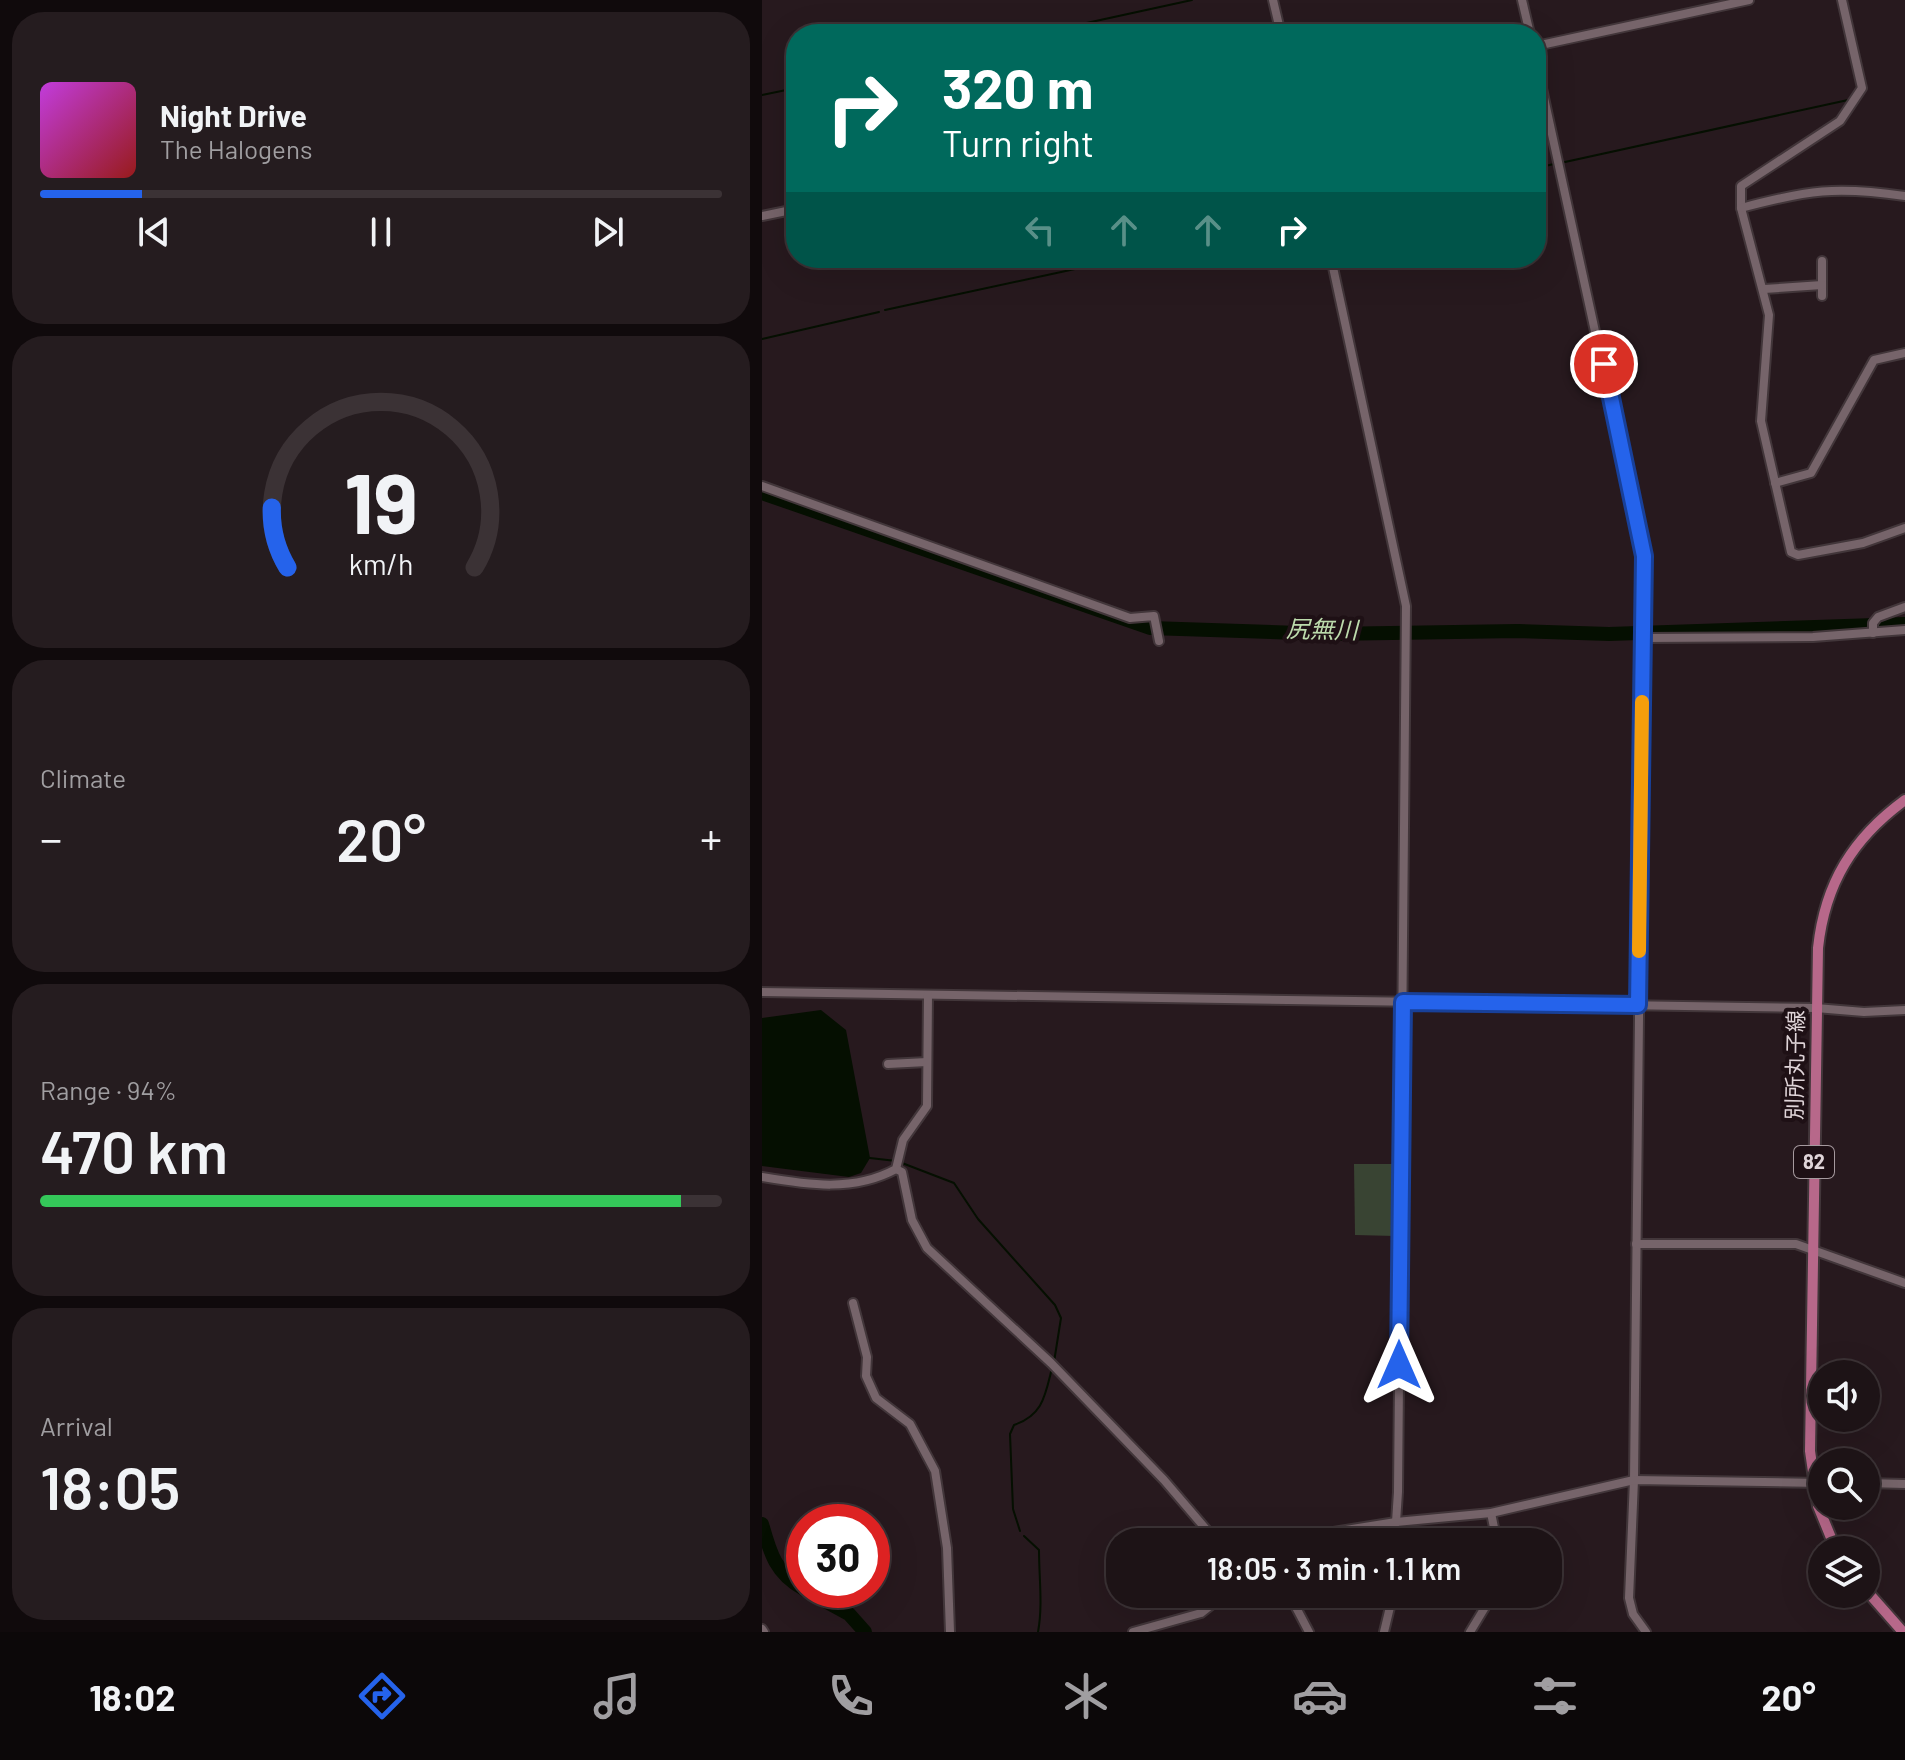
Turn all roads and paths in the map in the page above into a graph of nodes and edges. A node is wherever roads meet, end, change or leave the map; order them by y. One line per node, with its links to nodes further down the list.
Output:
1 (1273, 0): 5 (street)
2 (1522, 0): 6 (street)
3 (1749, 0): 7 (street)
4 (1842, 0): 10 (street)
5 (1279, 24)
6 (1528, 24)
7 (1546, 44)
8 (1546, 106): 26 (street)
9 (1905, 196): 10 (street)
10 (1741, 208): 16 (street)
11 (786, 211): 12 (street)
12 (762, 216)
13 (1822, 261): 15 (street)
14 (1333, 268): 30 (street)
15 (1822, 285): 16 (street); 17 (street)
16 (1764, 289): 19 (street)
17 (1822, 296)
18 (1905, 353): 19 (street)
19 (1775, 483): 21 (street)
20 (762, 486): 25 (street)
21 (1905, 528)
22 (1905, 607): 23 (street)
23 (1873, 629): 24 (street); 26 (street)
24 (1905, 630)
25 (1158, 638)
26 (1643, 638): 31 (street)
27 (1905, 800): 32 (main road, 別所丸子線 / 82)
28 (762, 992): 29 (street)
29 (928, 995): 30 (street); 34 (street)
30 (1403, 1002): 31 (street); 48 (street)
31 (1638, 1005): 32 (street); 38 (street)
32 (1816, 1008): 33 (street); 39 (main road, 別所丸子線 / 82)
33 (1905, 1010)
34 (927, 1062): 35 (street); 36 (street)
35 (888, 1064)
36 (896, 1169): 37 (street); 49 (street)
37 (762, 1177)
38 (1636, 1244): 39 (street); 43 (street)
39 (1812, 1249): 40 (street); 42 (main road, 別所丸子線 / 82)
40 (1905, 1283)
41 (853, 1303): 58 (street)
42 (1816, 1448)
43 (1634, 1480): 44 (street); 47 (street); 63 (street)
44 (1808, 1483)
45 (1880, 1483): 46 (street)
46 (1905, 1484)
47 (1491, 1513): 48 (street); 52 (street)
48 (1396, 1522): 50 (street); 51 (street)
49 (1205, 1528)
50 (1358, 1528)
51 (1393, 1528)
52 (1494, 1528)
53 (1880, 1606): 64 (main road)
54 (1207, 1608): 59 (street)
55 (1296, 1608): 60 (street)
56 (1390, 1608): 61 (street)
57 (1485, 1608): 62 (street)
58 (950, 1632)
59 (1133, 1632)
60 (1309, 1632)
61 (1384, 1632)
62 (1470, 1632)
63 (1646, 1632)
64 (1903, 1632)

